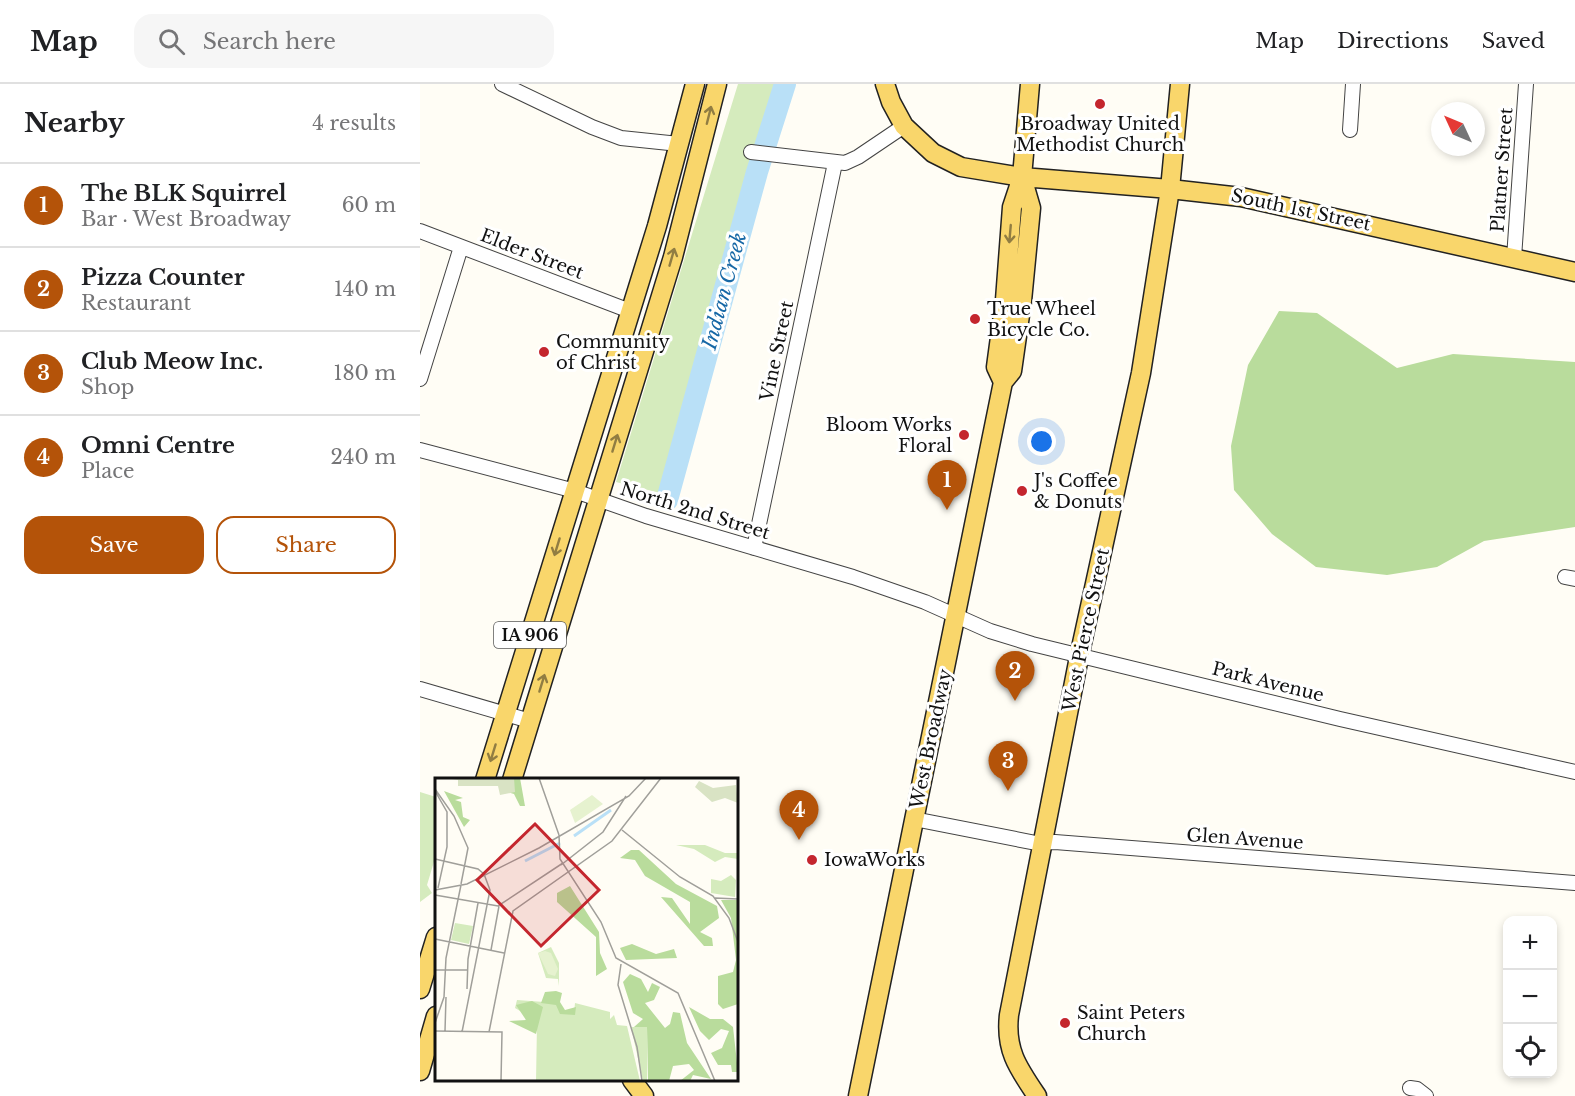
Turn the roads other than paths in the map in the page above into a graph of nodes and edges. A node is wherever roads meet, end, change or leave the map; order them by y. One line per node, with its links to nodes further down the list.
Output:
1 (502, 84): 11 (street)
2 (695, 84): 11 (main road, IA 906)
3 (717, 84): 24 (main road, IA 906, one-way to 3)
4 (885, 84): 9 (main road, South 1st Street)
5 (1030, 84): 14 (main road)
6 (1180, 84): 15 (main road, West Pierce Street)
7 (1353, 84): 10 (street)
8 (1526, 84): 18 (street, Platner Street)
9 (904, 126): 13 (street); 14 (main road, South 1st Street)
10 (1350, 130)
11 (680, 144): 20 (main road, IA 906)
12 (751, 152): 13 (street)
13 (834, 162): 25 (street, Vine Street)
14 (1022, 177): 15 (main road, South 1st Street); 26 (main road, West Broadway)
15 (1170, 189): 18 (main road, South 1st Street); 27 (main road, West Pierce Street)
16 (420, 231): 17 (street, Elder Street)
17 (461, 247): 20 (street, Elder Street); 21 (street)
18 (1514, 258): 19 (main road, South 1st Street)
19 (1575, 272)
20 (630, 311): 23 (main road, IA 906)
21 (420, 379)
22 (420, 450): 23 (street, North 2nd Street)
23 (575, 491): 24 (street, North 2nd Street); 29 (main road, IA 906, one-way to 29)
24 (597, 499): 25 (street, North 2nd Street); 30 (main road, IA 906, one-way to 24)
25 (754, 548): 26 (street, North 2nd Street)
26 (957, 615): 27 (street, Park Avenue); 34 (main road, West Broadway)
27 (1079, 657): 31 (street, Park Avenue); 35 (main road, West Pierce Street)
28 (420, 689): 29 (street)
29 (506, 713): 30 (street); 32 (main road, IA 906, one-way to 32)
30 (530, 721): 33 (main road, IA 906)
31 (1575, 772)
32 (486, 778)
33 (513, 778)
34 (915, 819): 35 (street, Glen Avenue); 44 (main road, West Broadway)
35 (1044, 842): 36 (street, Glen Avenue); 45 (main road, West Pierce Street)
36 (1575, 883)
37 (435, 941): 38 (main road)
38 (424, 987)
39 (435, 1019): 40 (main road)
40 (420, 1071)
41 (633, 1081): 43 (main road)
42 (1410, 1088): 46 (street)
43 (644, 1096)
44 (858, 1096)
45 (1037, 1096)
46 (1426, 1096)

